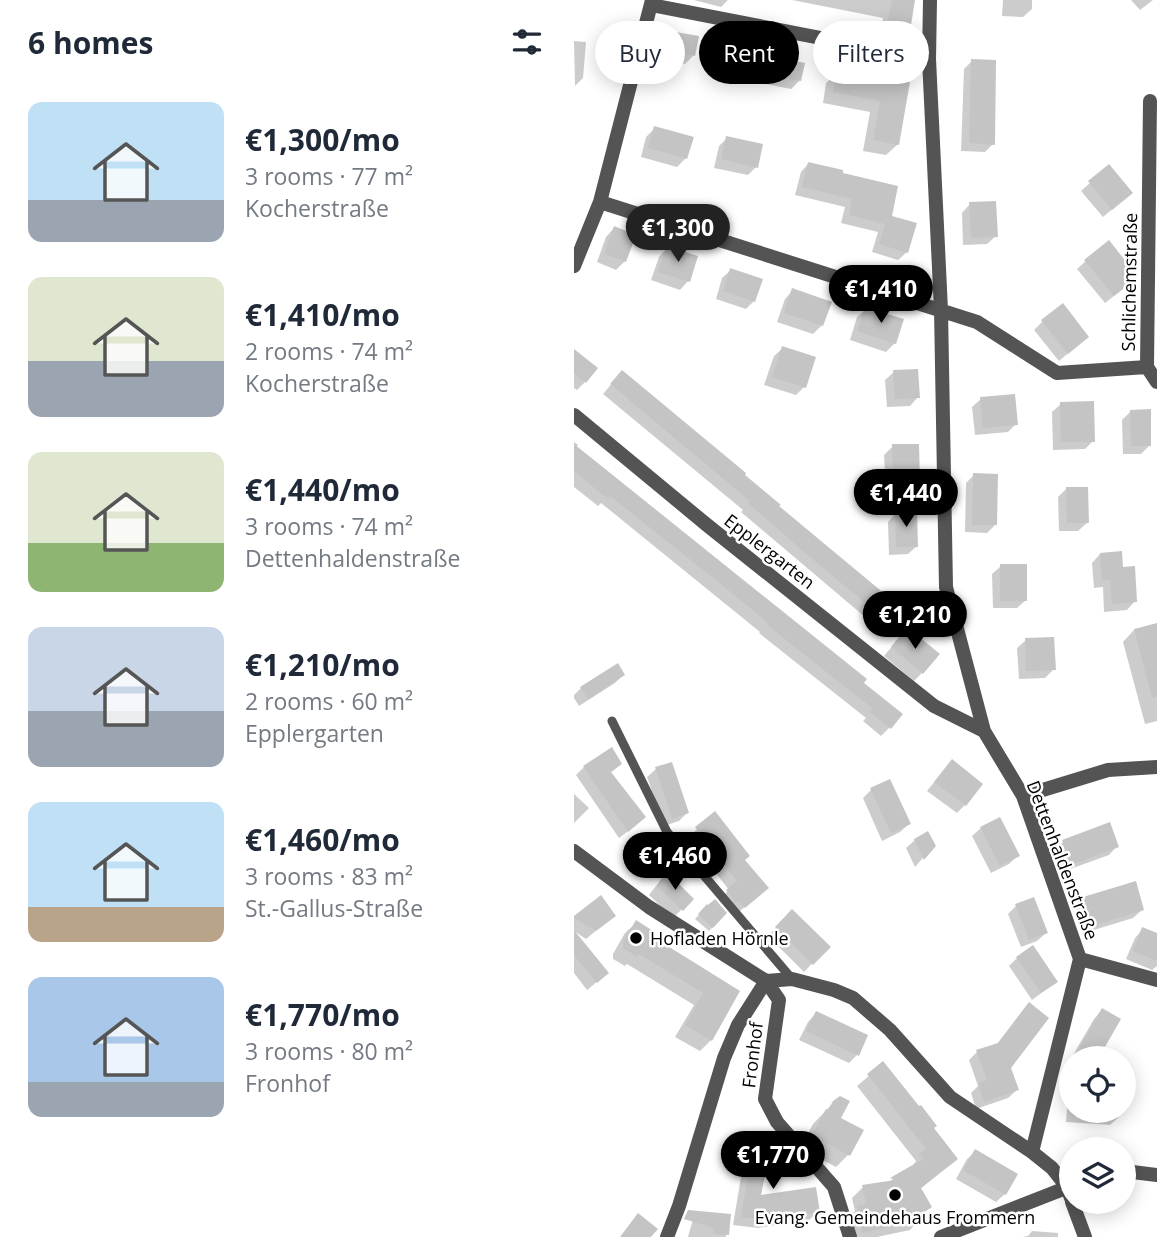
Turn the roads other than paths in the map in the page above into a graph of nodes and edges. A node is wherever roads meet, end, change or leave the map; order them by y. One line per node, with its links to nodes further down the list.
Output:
1 (930, 0): 4 (street, Dettenhaldenstraße)
2 (651, 3): 3 (street); 6 (street)
3 (813, 36)
4 (929, 59): 8 (street, Dettenhaldenstraße)
5 (1150, 101): 9 (street, Schlichemstraße)
6 (600, 202): 7 (street); 8 (street, Schlichemstraße)
7 (574, 266)
8 (941, 310): 9 (street, Schlichemstraße); 13 (street, Dettenhaldenstraße)
9 (1147, 367): 10 (street)
10 (1157, 382)
11 (574, 415): 13 (street, Epplergarten)
12 (612, 721): 18 (lane)
13 (984, 731): 15 (street, Dettenhaldenstraße)
14 (1157, 767): 15 (street)
15 (1023, 796): 17 (street, Dettenhaldenstraße)
16 (574, 851): 20 (street)
17 (1080, 959): 19 (street); 21 (street, Dettenhaldenstraße)
18 (792, 979): 20 (street); 21 (street)
19 (1157, 980)
20 (766, 981): 27 (street); 28 (street, Fronhof)
21 (1032, 1152): 24 (street)
22 (1136, 1172): 23 (street)
23 (1157, 1175)
24 (1059, 1178)
25 (1059, 1197): 29 (street)
26 (1077, 1214): 30 (street)
27 (667, 1237)
28 (850, 1237)
29 (941, 1237)
30 (1084, 1237)

